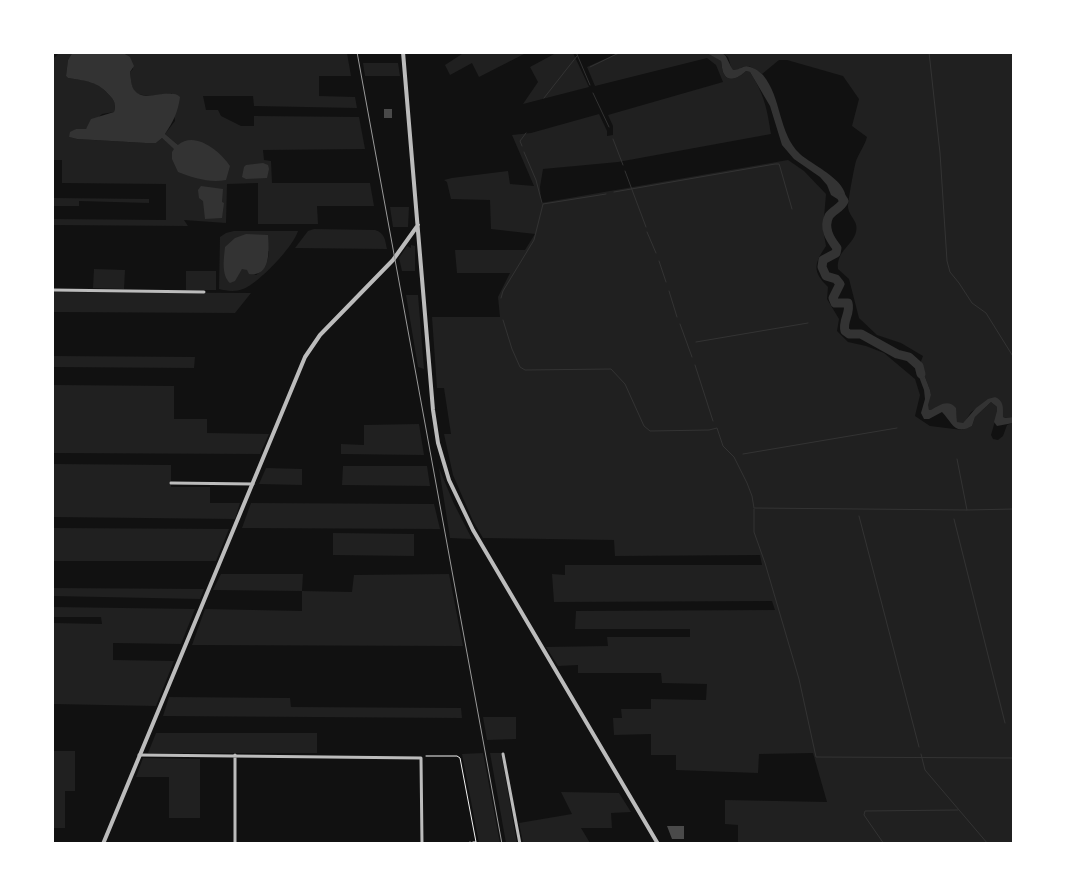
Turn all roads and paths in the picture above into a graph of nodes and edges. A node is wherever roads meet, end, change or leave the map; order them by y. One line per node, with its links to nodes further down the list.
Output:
1 (403, 52): 2 (street)
2 (418, 225): 6 (street); 16 (street)
3 (52, 290): 4 (street)
4 (204, 292)
5 (171, 483): 6 (street)
6 (253, 484): 8 (street)
7 (503, 754): 15 (street)
8 (139, 755): 9 (street); 12 (street)
9 (235, 755): 10 (street); 13 (street)
10 (422, 758): 11 (path); 14 (street)
11 (470, 843)
12 (103, 844)
13 (236, 844)
14 (422, 844)
15 (520, 844)
16 (658, 844)

